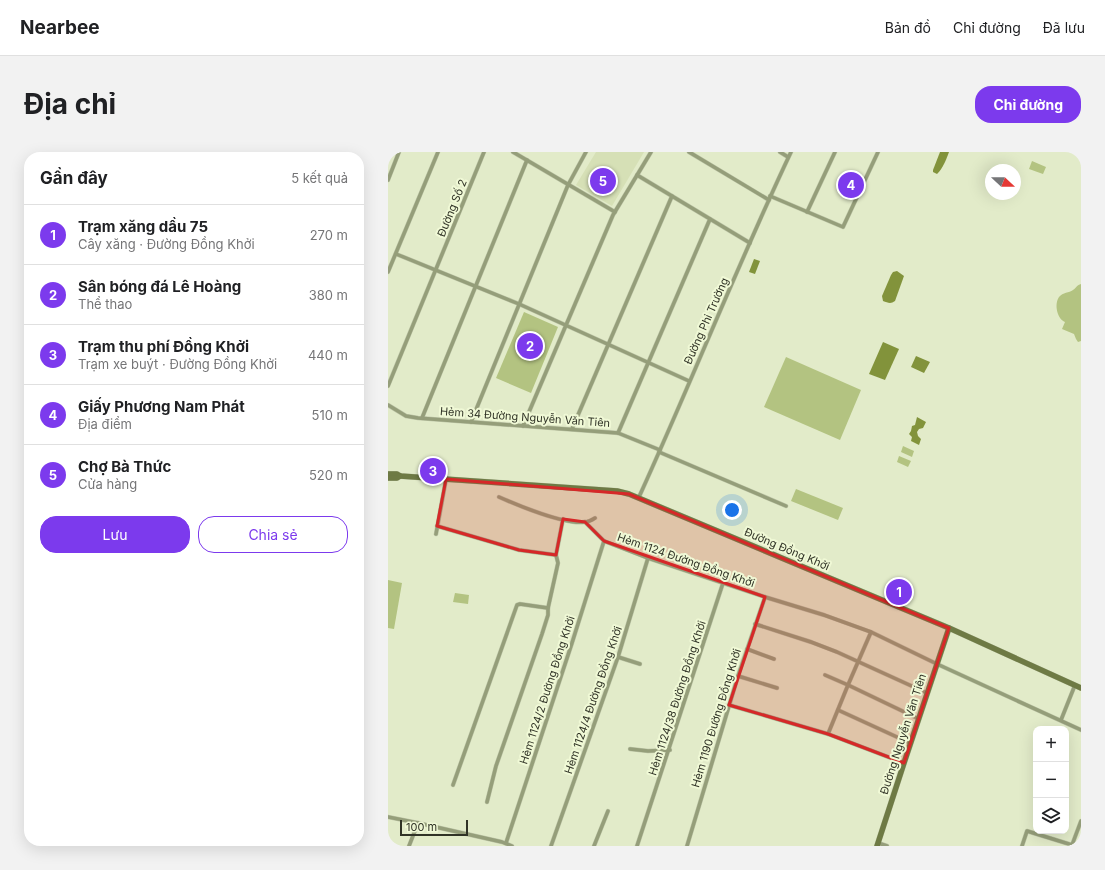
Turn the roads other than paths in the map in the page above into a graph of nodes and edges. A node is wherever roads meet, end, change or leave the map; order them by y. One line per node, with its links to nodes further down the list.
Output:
1 (399, 152): 15 (street)
2 (438, 152): 23 (street)
3 (484, 152): 24 (street, Đường Số 2)
4 (513, 152): 13 (street)
5 (586, 152): 16 (street)
6 (651, 152): 14 (street)
7 (689, 152): 18 (street)
8 (780, 152): 12 (street)
9 (791, 152): 12 (street, Đường Phi Trường)
10 (835, 152): 20 (street)
11 (878, 152): 20 (street)
12 (788, 157): 18 (street, Đường Phi Trường)
13 (527, 160): 16 (street); 26 (street)
14 (637, 175): 17 (street); 19 (street)
15 (388, 180)
16 (568, 185): 19 (street); 27 (street)
17 (672, 196): 21 (street); 29 (street)
18 (769, 198): 20 (street); 22 (street, Đường Phi Trường)
19 (615, 212): 28 (street)
20 (807, 212)
21 (710, 219): 22 (street); 30 (street)
22 (750, 243): 31 (street, Đường Phi Trường)
23 (396, 254): 24 (street); 25 (street)
24 (436, 270): 26 (street); 32 (street, Đường Số 2)
25 (388, 272)
26 (476, 286): 27 (street); 34 (street)
27 (519, 304): 28 (street); 35 (street)
28 (566, 326): 29 (street); 36 (street)
29 (608, 345): 30 (street); 37 (street)
30 (648, 363): 31 (street); 38 (street)
31 (689, 381): 39 (street, Đường Phi Trường)
32 (388, 386)
33 (388, 405): 34 (street, Hẻm 34 Đường Nguyễn Văn Tiên)
34 (422, 418): 35 (street, Hẻm 34 Đường Nguyễn Văn Tiên)
35 (471, 422): 36 (street, Hẻm 34 Đường Nguyễn Văn Tiên)
36 (523, 426): 37 (street, Hẻm 34 Đường Nguyễn Văn Tiên)
37 (572, 429): 38 (street, Hẻm 34 Đường Nguyễn Văn Tiên)
38 (618, 433): 39 (street, Hẻm 34 Đường Nguyễn Văn Tiên)
39 (660, 451): 45 (street, Đường Phi Trường); 46 (street, Hẻm 34 Đường Nguyễn Văn Tiên)
40 (388, 474): 41 (main road, Đường Đồng Khởi)
41 (400, 476): 42 (main road, Đường Đồng Khởi); 43 (main road, Đường Đồng Khởi)
42 (388, 478)
43 (446, 479): 45 (main road, Đường Đồng Khởi); 50 (street)
44 (499, 497): 48 (street)
45 (639, 497): 59 (main road, Đường Đồng Khởi)
46 (786, 506)
47 (595, 518): 49 (street)
48 (563, 520): 49 (street); 53 (street)
49 (585, 522): 52 (street, Hẻm 1124 Đường Đồng Khởi)
50 (437, 526): 51 (street); 53 (street)
51 (436, 534)
52 (604, 541): 54 (street, Hẻm 1124 Đường Đồng Khởi); 89 (street, Hẻm 1124/2 Đường Đồng Khởi)
53 (556, 555): 57 (street)
54 (648, 558): 55 (street, Hẻm 1124 Đường Đồng Khởi); 62 (street, Hẻm 1124/4 Đường Đồng Khởi)
55 (723, 583): 56 (street, Hẻm 1124 Đường Đồng Khởi); 81 (street, Hẻm 1124/38 Đường Đồng Khởi)
56 (764, 597): 58 (street, Hẻm 1190 Đường Đồng Khởi); 60 (street, Hẻm 1124 Đường Đồng Khởi)
57 (548, 608): 83 (street); 84 (street)
58 (755, 624): 61 (street, Hẻm 1190 Đường Đồng Khởi); 64 (street)
59 (949, 628): 66 (main road, Đường Nguyễn Văn Tiên); 70 (main road, Đường Đồng Khởi)
60 (871, 632): 64 (street); 66 (street, Hẻm 1124 Đường Đồng Khởi)
61 (746, 649): 63 (street); 68 (street, Hẻm 1190 Đường Đồng Khởi)
62 (618, 657): 65 (street); 93 (street, Hẻm 1124/4 Đường Đồng Khởi)
63 (774, 659)
64 (858, 661): 69 (street); 72 (street)
65 (640, 664)
66 (937, 664): 72 (main road, Đường Nguyễn Văn Tiên); 76 (street)
67 (825, 675): 69 (street)
68 (738, 676): 71 (street); 73 (street, Hẻm 1190 Đường Đồng Khởi)
69 (848, 685): 74 (street); 75 (street)
70 (1078, 686): 76 (street)
71 (777, 688)
72 (927, 693): 75 (main road, Đường Nguyễn Văn Tiên)
73 (730, 705): 78 (street); 96 (street, Hẻm 1190 Đường Đồng Khởi)
74 (838, 710): 78 (street); 79 (street)
75 (918, 719): 79 (main road, Đường Nguyễn Văn Tiên)
76 (1061, 720): 77 (street)
77 (1081, 730)
78 (828, 734): 82 (street)
79 (910, 743): 82 (main road, Đường Nguyễn Văn Tiên)
80 (630, 749): 81 (street)
81 (670, 750): 95 (street, Hẻm 1124/38 Đường Đồng Khởi)
82 (904, 763): 90 (main road, Đường Nguyễn Văn Tiên)
83 (453, 785)
84 (487, 802)
85 (608, 811): 94 (street)
86 (388, 817): 88 (street)
87 (1081, 821): 99 (street)
88 (418, 822): 89 (street); 91 (street)
89 (506, 843): 92 (street)
90 (877, 844): 97 (street)
91 (409, 846)
92 (512, 846)
93 (551, 846)
94 (594, 846)
95 (637, 846)
96 (687, 846)
97 (887, 846)
98 (1022, 846): 99 (street)
99 (1073, 846)

